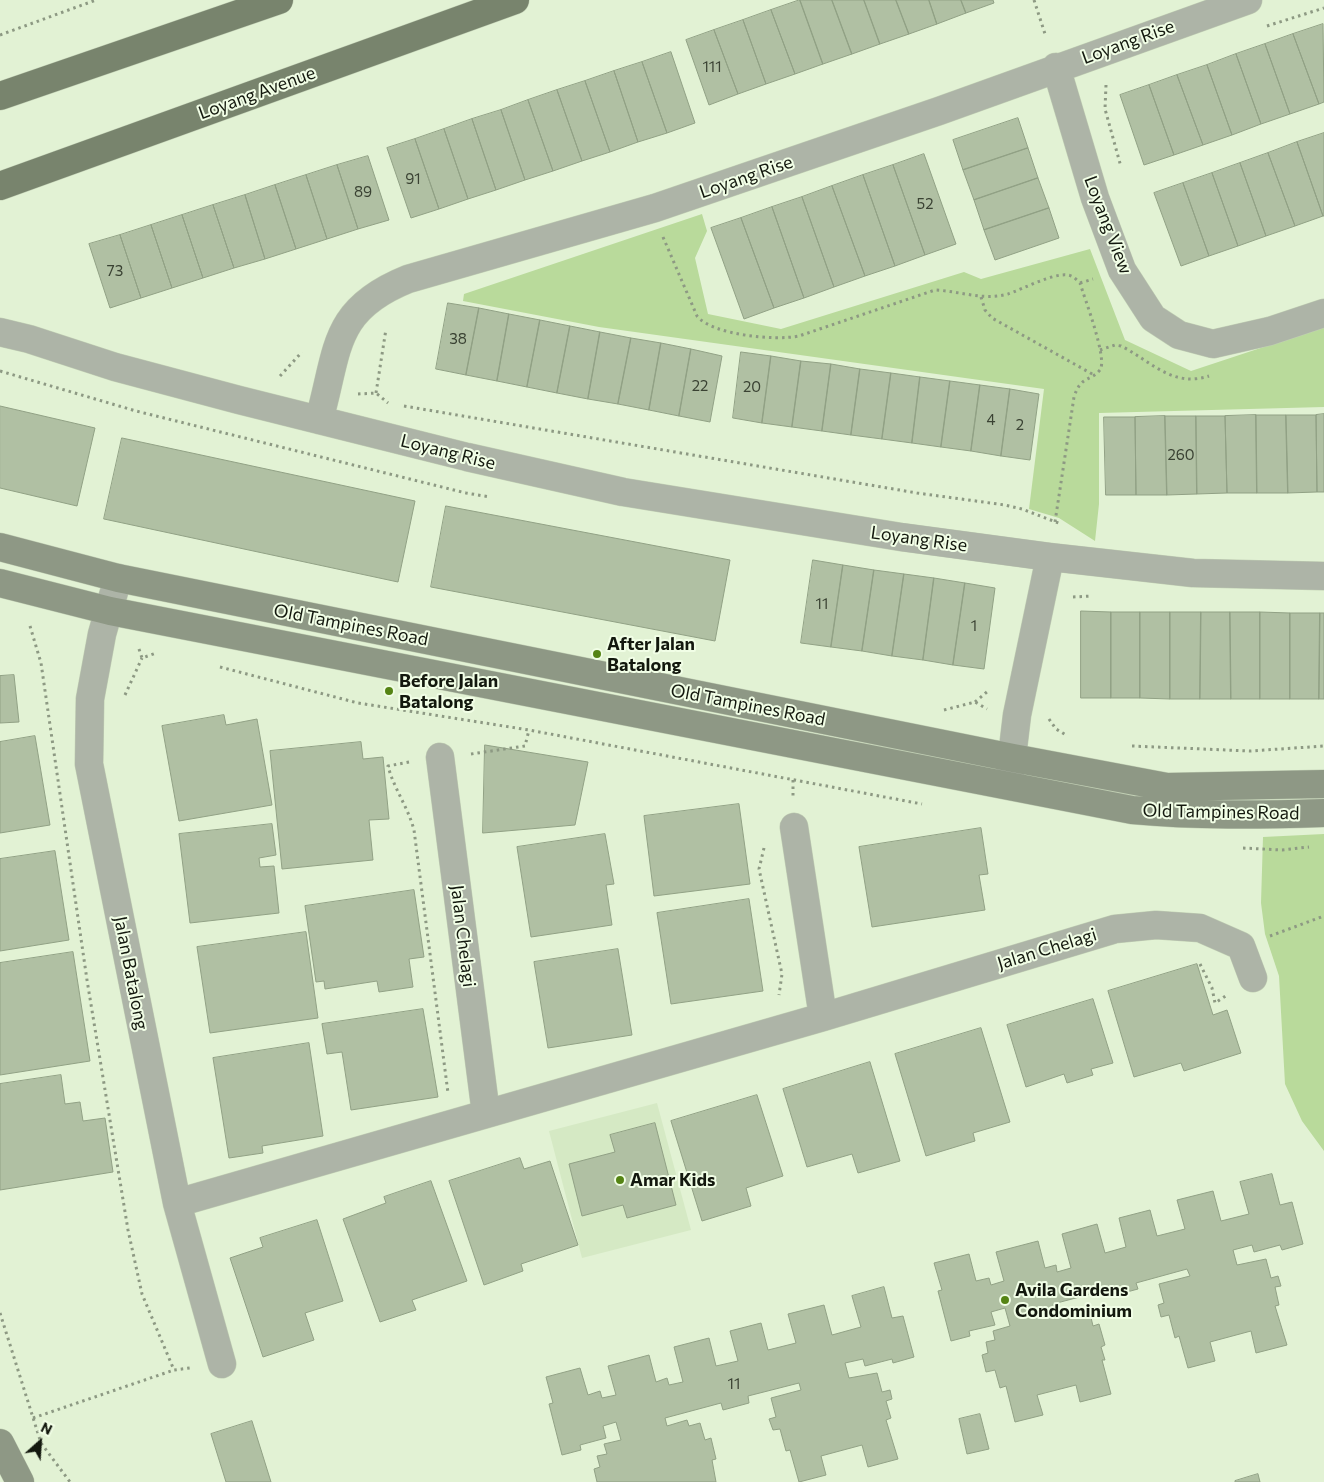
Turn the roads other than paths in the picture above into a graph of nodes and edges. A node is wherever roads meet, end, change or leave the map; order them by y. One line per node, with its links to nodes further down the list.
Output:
1 (279, 0): 5 (main road)
2 (515, 0): 6 (main road, Loyang Avenue)
3 (1248, 0): 4 (street, Loyang Rise)
4 (1056, 67): 7 (street, Loyang View); 9 (street, Loyang Rise)
5 (0, 96)
6 (0, 186)
7 (1324, 313)
8 (0, 332): 9 (street, Loyang Rise)
9 (320, 420): 11 (street, Loyang Rise)
10 (0, 547): 13 (street, Old Tampines Road)
11 (1050, 558): 12 (street, Loyang Rise); 17 (street)
12 (1324, 576)
13 (118, 578): 15 (street, Jalan Batalong); 17 (street, Old Tampines Road)
14 (0, 583): 15 (street, Old Tampines Road)
15 (110, 611): 19 (street, Old Tampines Road); 25 (street, Jalan Batalong)
16 (451, 756): 24 (street, Jalan Chelagi)
17 (1013, 758): 18 (street, Old Tampines Road); 19 (street)
18 (1324, 784)
19 (1009, 786): 20 (street, Old Tampines Road)
20 (1324, 813)
21 (794, 827): 23 (street)
22 (1254, 978): 23 (street, Jalan Chelagi)
23 (823, 1017): 24 (street, Jalan Chelagi)
24 (486, 1114): 25 (street, Jalan Chelagi)
25 (177, 1203): 26 (street, Jalan Batalong)
26 (222, 1364)
27 (0, 1443): 28 (street)
28 (20, 1482)

